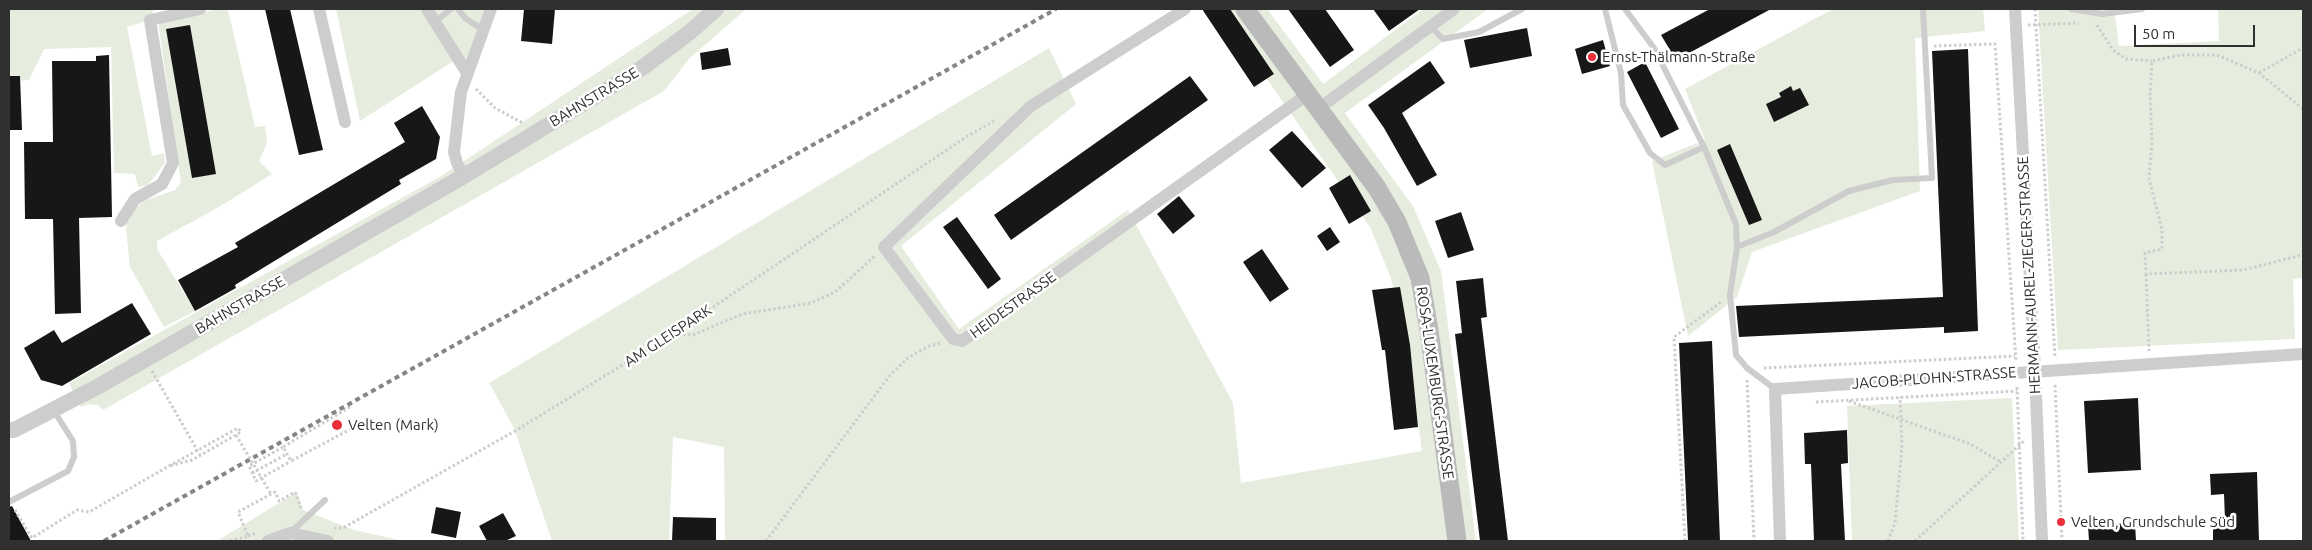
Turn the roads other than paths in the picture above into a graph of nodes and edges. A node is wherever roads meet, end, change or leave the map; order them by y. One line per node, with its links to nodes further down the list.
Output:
1 (200, 9): 26 (street)
2 (319, 9): 23 (street)
3 (427, 9): 18 (street)
4 (452, 9): 18 (lane)
5 (458, 9): 20 (lane)
6 (491, 9): 20 (street)
7 (716, 9): 25 (street, BAHNSTRASSE)
8 (1185, 9): 22 (street, HEIDESTRASSE)
9 (1245, 9): 22 (main road, ROSA-LUXEMBURG-STRASSE)
10 (1454, 9): 19 (street)
11 (1522, 9): 19 (lane)
12 (1606, 9): 24 (lane)
13 (1625, 9): 24 (lane)
14 (1923, 9): 27 (lane)
15 (2015, 9): 29 (street, HERMANN-AUREL-ZIEGER-STRASSE)
16 (2071, 9): 17 (lane)
17 (2142, 9)
18 (436, 21): 21 (street)
19 (1430, 26): 22 (street)
20 (483, 30): 21 (street)
21 (467, 73): 25 (street)
22 (1313, 101): 38 (main road, ROSA-LUXEMBURG-STRASSE)
23 (345, 122)
24 (1704, 147): 27 (lane)
25 (464, 176): 31 (street, BAHNSTRASSE)
26 (121, 220)
27 (1737, 248): 30 (lane)
28 (2303, 354): 29 (street, JACOB-PLOHN-STRASSE)
29 (2035, 371): 30 (street, JACOB-PLOHN-STRASSE); 40 (street, HERMANN-AUREL-ZIEGER-STRASSE)
30 (1775, 389): 39 (street)
31 (54, 410): 32 (street, BAHNSTRASSE); 34 (lane)
32 (10, 433)
33 (325, 500): 35 (lane)
34 (9, 502)
35 (290, 533): 36 (street); 37 (street)
36 (327, 535)
37 (268, 541)
38 (1457, 541)
39 (1780, 541)
40 (2042, 541)

